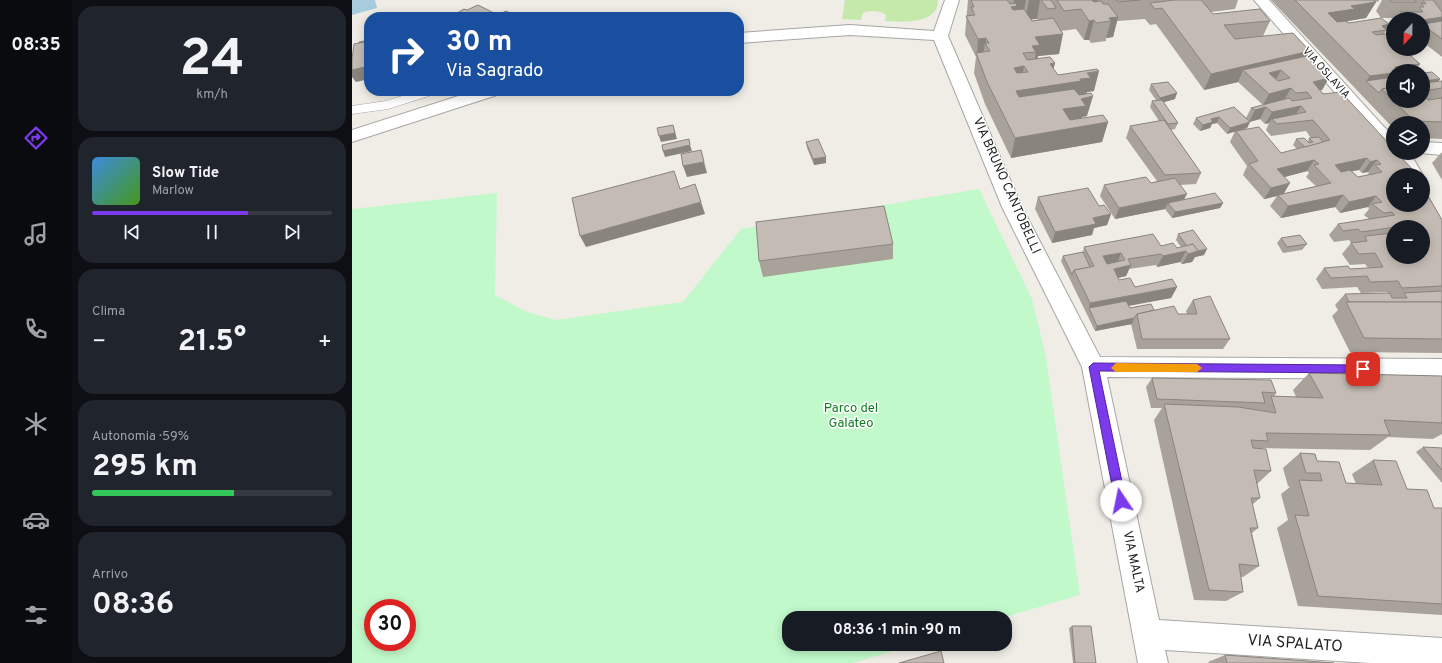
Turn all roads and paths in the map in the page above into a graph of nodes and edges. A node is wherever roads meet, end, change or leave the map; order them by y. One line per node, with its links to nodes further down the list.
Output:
1 (1261, 0): 9 (street, VIA OSLAVIA)
2 (957, 1): 3 (street)
3 (940, 36): 4 (street); 12 (street, VIA BRUNO CANTOBELLI)
4 (744, 38)
5 (416, 96): 7 (lane)
6 (476, 96): 8 (street)
7 (352, 110)
8 (352, 136)
9 (1386, 137)
10 (1430, 148): 11 (street)
11 (1442, 149)
12 (1093, 367): 13 (street); 14 (street, VIA MALTA)
13 (1442, 369)
14 (1148, 634): 15 (street, VIA SPALATO); 16 (street, VIA MALTA)
15 (1442, 653)
16 (1153, 663)

